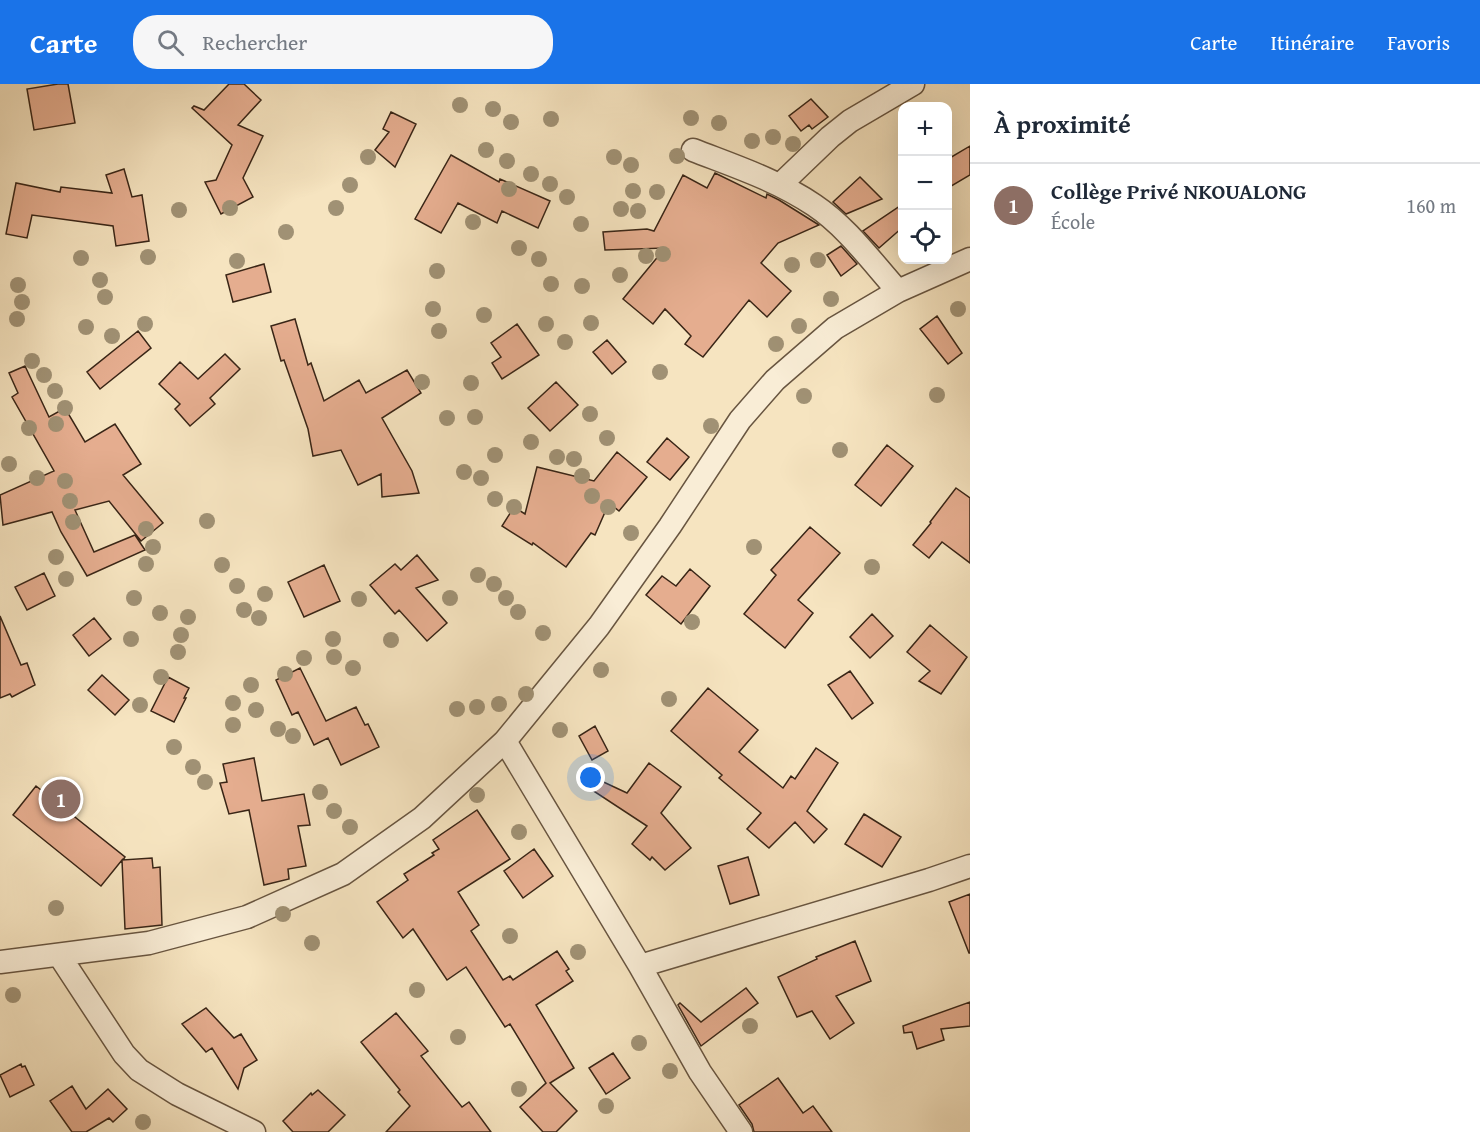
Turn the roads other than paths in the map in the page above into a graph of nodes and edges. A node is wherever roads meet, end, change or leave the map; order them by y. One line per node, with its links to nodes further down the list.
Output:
1 (913, 84): 3 (street)
2 (693, 150): 3 (street)
3 (781, 184): 5 (street)
4 (970, 259): 5 (street)
5 (898, 291): 6 (street)
6 (505, 741): 8 (street); 10 (street)
7 (970, 866): 10 (street)
8 (59, 955): 9 (street); 11 (street)
9 (0, 962)
10 (640, 966): 12 (street)
11 (254, 1132)
12 (741, 1132)

